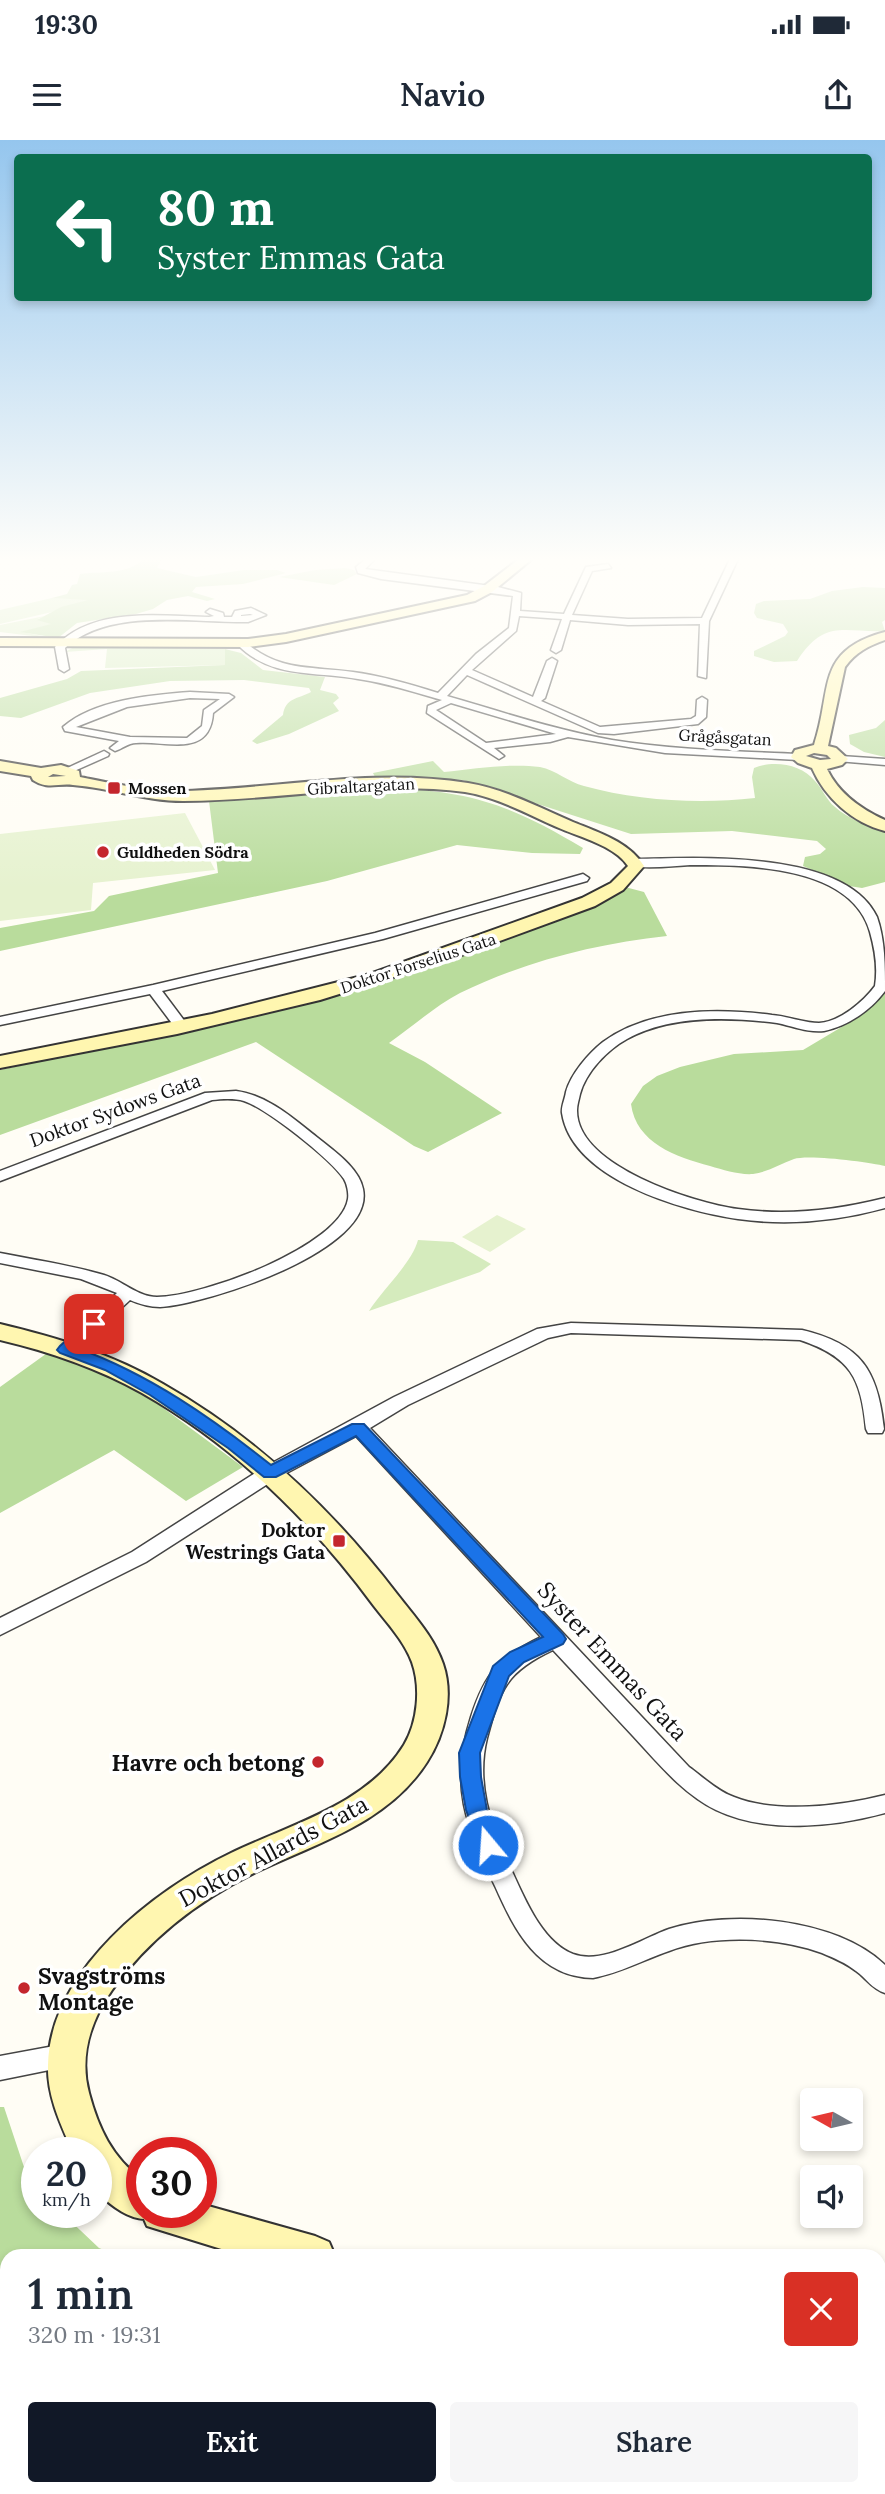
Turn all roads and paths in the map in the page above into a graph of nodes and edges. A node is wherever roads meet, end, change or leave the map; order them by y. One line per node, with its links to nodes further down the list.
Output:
1 (287, 669): 7 (street, Grågåsgatan)
2 (549, 669): 8 (street)
3 (703, 669): 6 (street)
4 (839, 669): 19 (street)
5 (466, 671): 7 (street); 8 (street)
6 (703, 676)
7 (445, 698): 11 (street, Grågåsgatan); 14 (street)
8 (535, 700): 10 (street)
9 (702, 700): 10 (street)
10 (564, 713): 11 (street)
11 (528, 723): 12 (street, Grågåsgatan)
12 (567, 734): 14 (street); 18 (street, Grågåsgatan)
13 (130, 740): 13 (street); 15 (street)
14 (485, 746): 17 (street)
15 (115, 748)
16 (103, 754): 23 (street, Gibraltargatan)
17 (499, 756)
18 (798, 757): 19 (street)
19 (819, 757): 20 (street); 24 (street)
20 (841, 759): 21 (street)
21 (885, 762)
22 (0, 765): 23 (street, Gibraltargatan)
23 (69, 775): 25 (street, Gibraltargatan)
24 (885, 826)
25 (635, 863): 27 (street); 30 (street, Doktor Forselius Gata)
26 (583, 878): 28 (street, Doktor Forselius Gata)
27 (881, 933): 33 (street)
28 (153, 989): 29 (street, Doktor Forselius Gata); 30 (street)
29 (0, 1021)
30 (182, 1027): 31 (street, Doktor Forselius Gata)
31 (0, 1062)
32 (0, 1176): 35 (street, Doktor Sydows Gata)
33 (885, 1203)
34 (0, 1258): 35 (street, Doktor Sydows Gata)
35 (127, 1293): 37 (street)
36 (0, 1332): 37 (street, Doktor Allards Gata)
37 (66, 1350): 40 (street, Doktor Allards Gata)
38 (358, 1427): 39 (street); 40 (street); 42 (street, Syster Emmas Gata)
39 (875, 1429)
40 (270, 1473): 41 (street); 45 (street, Doktor Allards Gata)
41 (0, 1628)
42 (556, 1639): 43 (street, Syster Emmas Gata); 44 (street)
43 (885, 1804)
44 (885, 1982)
45 (65, 2056): 46 (street); 47 (street, Doktor Allards Gata)
46 (0, 2068)
47 (85, 2137)
48 (112, 2179): 49 (street)
49 (126, 2192)
50 (217, 2228): 51 (street)
51 (291, 2249)

